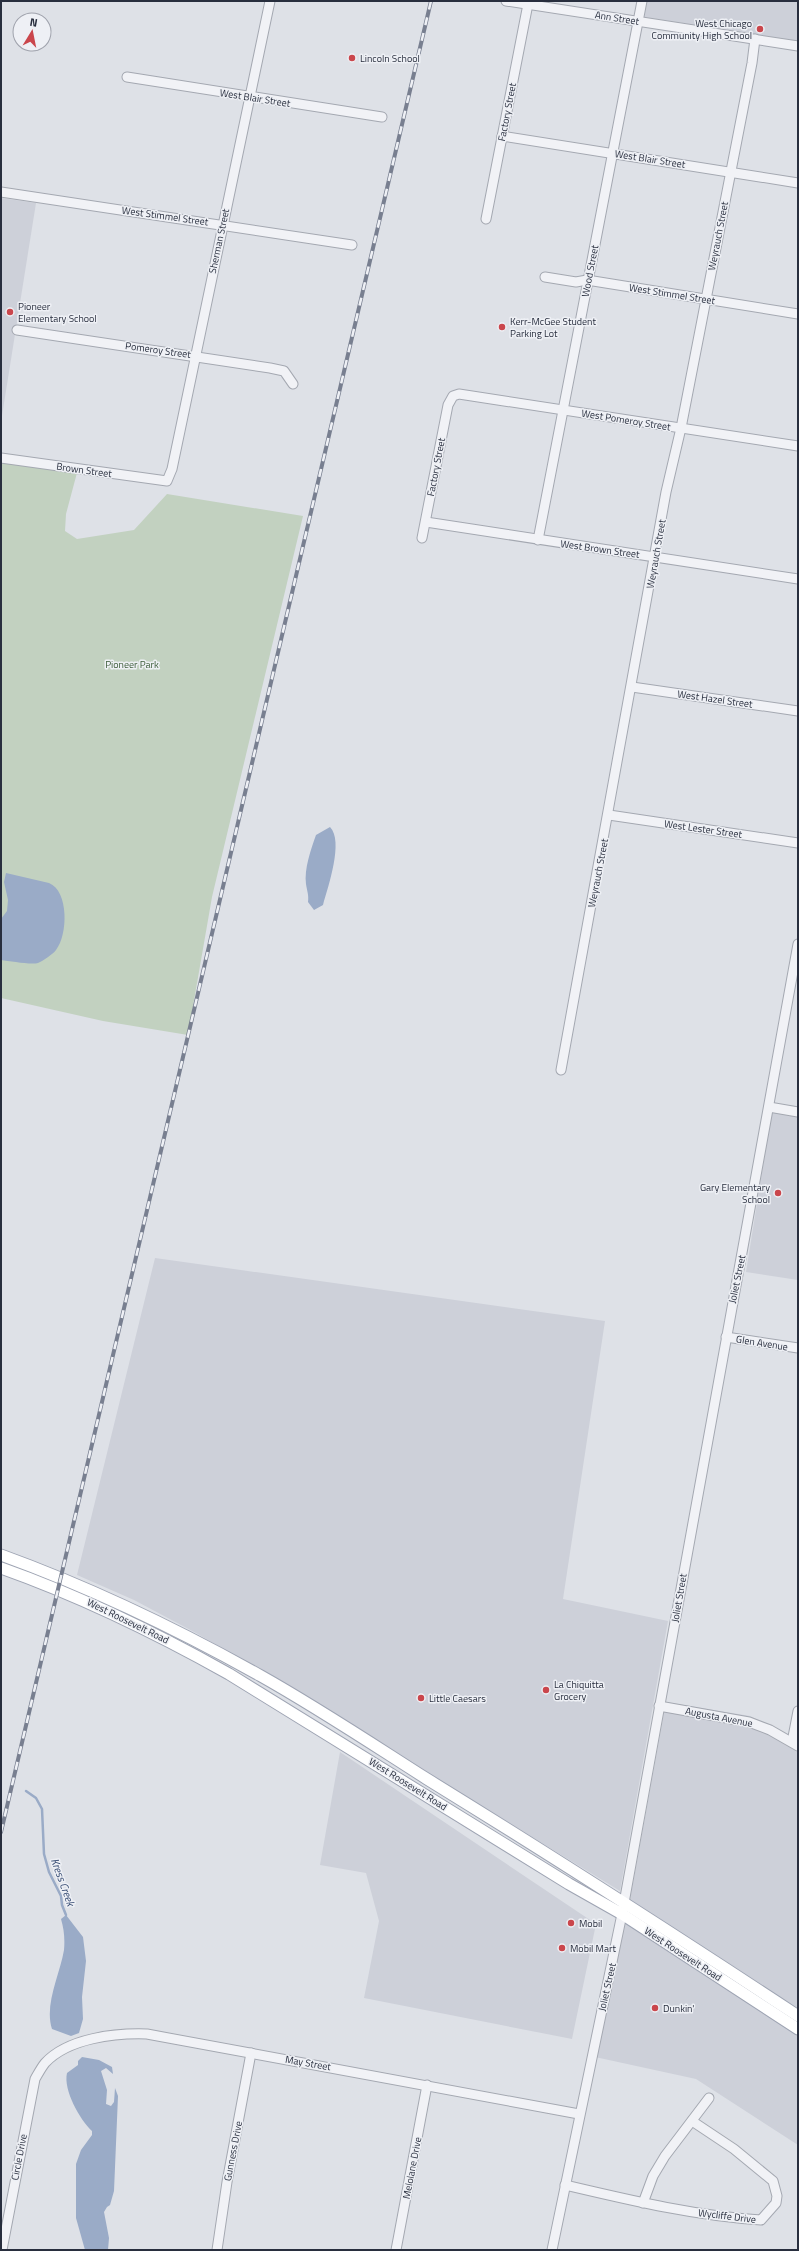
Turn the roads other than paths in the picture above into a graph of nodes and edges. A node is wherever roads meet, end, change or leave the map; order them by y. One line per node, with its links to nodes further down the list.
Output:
1 (270, 1): 9 (street, Sherman Street)
2 (506, 1): 4 (street, Ann Street)
3 (642, 1): 5 (street, Wood Street)
4 (528, 4): 5 (street, Ann Street); 11 (street, Factory Street)
5 (638, 21): 6 (street, Ann Street); 12 (street, Wood Street)
6 (755, 39): 7 (street, Ann Street); 13 (street, Weyrauch Street)
7 (798, 46)
8 (127, 77): 9 (street, West Blair Street)
9 (250, 97): 10 (street, West Blair Street); 17 (street, Sherman Street)
10 (382, 117)
11 (502, 136): 12 (street, West Blair Street); 16 (street, Factory Street)
12 (613, 153): 13 (street, West Blair Street); 20 (street, Wood Street)
13 (731, 171): 14 (street, West Blair Street); 21 (street, Weyrauch Street)
14 (798, 183)
15 (1, 192): 17 (street, West Stimmel Street)
16 (486, 219)
17 (223, 225): 18 (street, West Stimmel Street); 24 (street, Sherman Street)
18 (352, 245)
19 (545, 276): 20 (street, West Stimmel Street)
20 (587, 280): 21 (street, West Stimmel Street); 27 (street, Wood Street)
21 (706, 300): 22 (street, West Stimmel Street); 28 (street, Weyrauch Street)
22 (798, 314)
23 (17, 330): 24 (street, Pomeroy Street)
24 (195, 355): 25 (street, Pomeroy Street); 31 (street, Sherman Street)
25 (293, 384)
26 (454, 396): 27 (street, West Pomeroy Street); 32 (street, Factory Street)
27 (564, 410): 28 (street, West Pomeroy Street); 34 (street, Wood Street)
28 (681, 428): 29 (street, West Pomeroy Street); 35 (street, Weyrauch Street)
29 (798, 446)
30 (1, 458): 31 (street, Brown Street)
31 (167, 481)
32 (426, 522): 33 (street, Factory Street); 34 (street, West Brown Street)
33 (422, 538)
34 (538, 540): 35 (street, West Brown Street)
35 (656, 558): 36 (street, West Brown Street); 37 (street, Weyrauch Street)
36 (798, 579)
37 (632, 687): 38 (street, West Hazel Street); 39 (street, Weyrauch Street)
38 (798, 711)
39 (609, 815): 40 (street, West Lester Street); 42 (street, Weyrauch Street)
40 (798, 843)
41 (798, 944): 43 (street, Joliet Street)
42 (561, 1070)
43 (769, 1107): 44 (street); 45 (street, Joliet Street)
44 (798, 1112)
45 (726, 1337): 46 (street, Glen Avenue); 49 (street, Joliet Street)
46 (798, 1348)
47 (1, 1556): 52 (main road, West Roosevelt Road)
48 (1, 1568): 53 (main road, West Roosevelt Road)
49 (660, 1706): 51 (street, Augusta Avenue); 52 (street, Joliet Street)
50 (798, 1711): 51 (street)
51 (795, 1744)
52 (624, 1901): 53 (street, Joliet Street); 54 (main road, West Roosevelt Road)
53 (622, 1914): 55 (main road, West Roosevelt Road); 60 (street, Joliet Street)
54 (798, 2016)
55 (798, 2029)
56 (251, 2053): 57 (street, May Street); 58 (street, May Street); 65 (street, Gunness Drive)
57 (42, 2066): 64 (street, Circle Drive)
58 (427, 2085): 60 (street, May Street); 66 (street, Melolane Drive)
59 (709, 2098): 61 (street)
60 (579, 2114): 62 (street, Joliet Street)
61 (692, 2121): 63 (street); 63 (street, Wycliffe Drive)
62 (565, 2185): 63 (street, Wycliffe Drive); 67 (street, Joliet Street)
63 (643, 2203)
64 (2, 2250)
65 (217, 2250)
66 (396, 2250)
67 (552, 2250)

